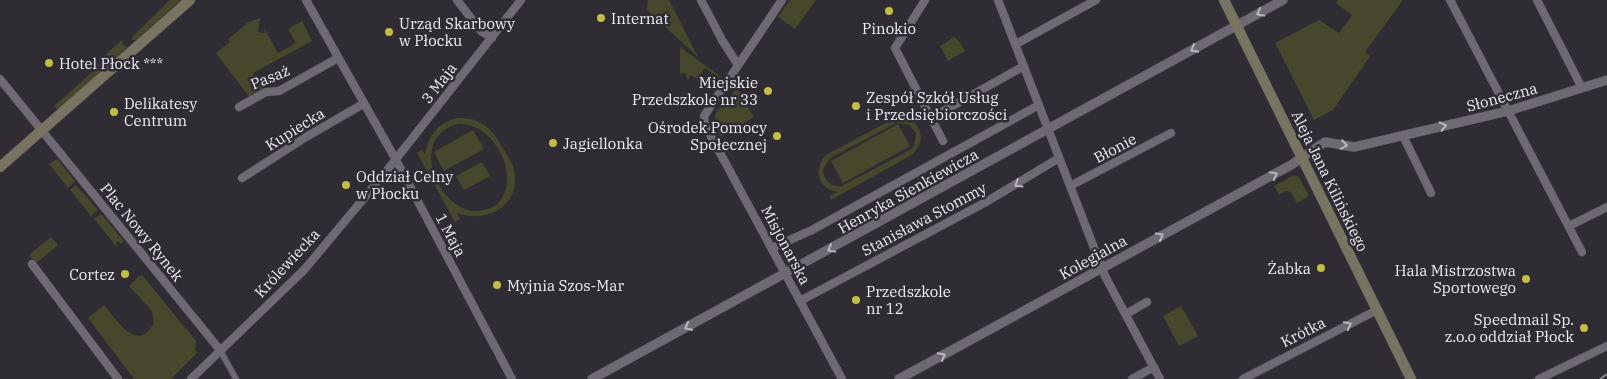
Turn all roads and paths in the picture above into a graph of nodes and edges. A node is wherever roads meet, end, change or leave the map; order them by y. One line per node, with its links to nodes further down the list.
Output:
1 (190, 0): 29 (main road)
2 (306, 0): 17 (street, 1 Maja)
3 (457, 0): 15 (street)
4 (521, 0): 15 (street, 3 Maja)
5 (702, 0): 18 (street)
6 (782, 0): 18 (street)
7 (925, 0): 27 (street)
8 (998, 0): 16 (street)
9 (1096, 0): 16 (street)
10 (1224, 0): 14 (main road, Aleja Jana Kilińskiego)
11 (1283, 0): 14 (street, Henryka Sienkiewicza, one-way to 14)
12 (1450, 0): 26 (street)
13 (1537, 0): 22 (street)
14 (1237, 26): 28 (street, Henryka Sienkiewicza, one-way to 28); 35 (main road, Aleja Jana Kilińskiego)
15 (492, 38): 36 (street, 3 Maja)
16 (1016, 44): 19 (street)
17 (338, 58): 23 (street, 1 Maja); 25 (street, Pasaż)
18 (738, 64): 43 (street, Misjonarska)
19 (1024, 66): 24 (street); 27 (street)
20 (0, 80): 29 (street, Plac Nowy Rynek)
21 (1607, 80): 22 (street, Słoneczna)
22 (1582, 88): 26 (street, Słoneczna)
23 (363, 104): 36 (street, 1 Maja); 38 (street, Kupiecka)
24 (1038, 105): 28 (street); 43 (street)
25 (239, 107)
26 (1508, 111): 31 (street, Słoneczna, one-way to 26); 42 (street)
27 (931, 118): 32 (street)
28 (1048, 130): 34 (street); 47 (street, Henryka Sienkiewicza, one-way to 47)
29 (42, 131): 37 (main road); 53 (street, Plac Nowy Rynek)
30 (1171, 133): 39 (street, Błonie)
31 (1403, 136): 33 (street, Słoneczna, one-way to 31); 40 (street)
32 (943, 141)
33 (1325, 142): 35 (street, Kolegialna)
34 (1059, 158): 39 (street); 48 (street, Stanisława Stommy, one-way to 48)
35 (1301, 158): 46 (street, Kolegialna, one-way to 35); 50 (main road, Aleja Jana Kilińskiego)
36 (396, 160): 53 (street, Królewiecka); 59 (street, 1 Maja)
37 (0, 167)
38 (242, 178)
39 (1070, 186): 46 (street)
40 (1431, 193)
41 (1607, 207): 42 (street)
42 (1569, 226): 44 (street)
43 (772, 248): 47 (street, Misjonarska)
44 (1582, 252)
45 (32, 264): 56 (street)
46 (1102, 268): 51 (street); 62 (street, Kolegialna, one-way to 46)
47 (786, 274): 48 (street, Misjonarska); 60 (street, Henryka Sienkiewicza, one-way to 60)
48 (800, 301): 61 (street, Misjonarska)
49 (1147, 302): 51 (street)
50 (1377, 310): 55 (main road, Aleja Jana Kilińskiego); 65 (street, Krótka, one-way to 50)
51 (1126, 314): 54 (street)
52 (1607, 346): 66 (street)
53 (220, 350): 57 (street, Królewiecka); 58 (street)
54 (1154, 367): 63 (street); 64 (street)
55 (1411, 378)
56 (118, 379)
57 (190, 379)
58 (236, 379)
59 (512, 379)
60 (592, 379)
61 (842, 379)
62 (899, 379)
63 (1132, 379)
64 (1160, 379)
65 (1243, 379)
66 (1539, 379)

